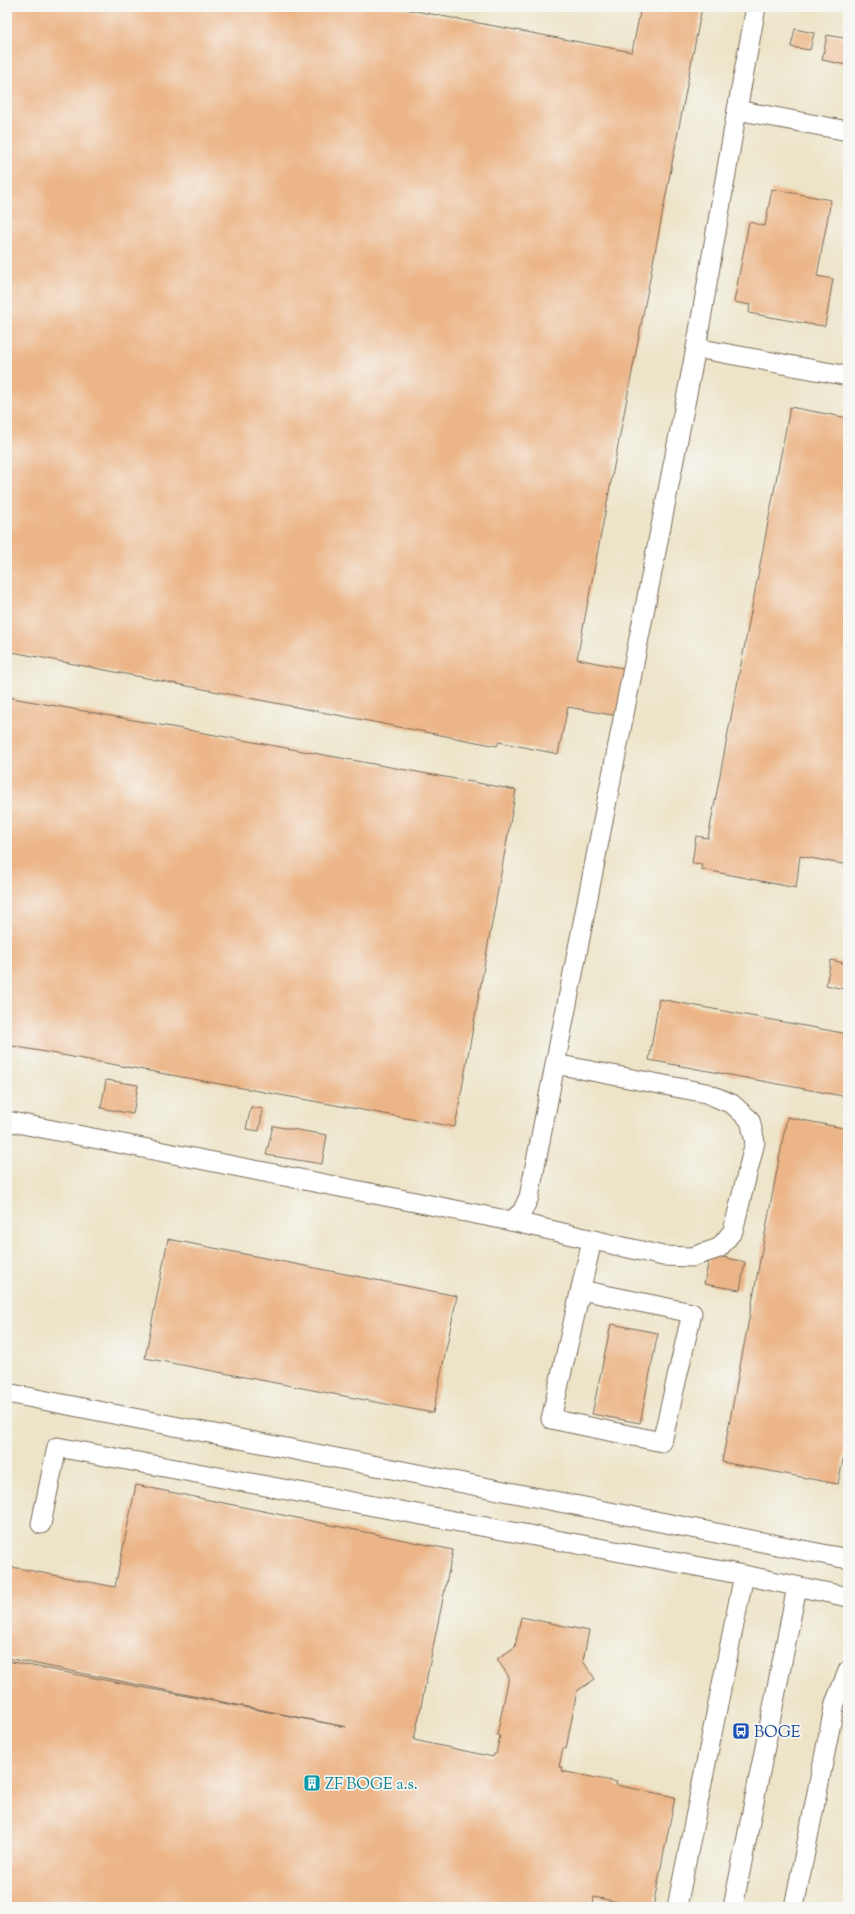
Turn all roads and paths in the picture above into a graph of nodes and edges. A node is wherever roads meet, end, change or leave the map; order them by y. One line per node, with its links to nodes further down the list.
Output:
1 (756, 7): 2 (lane)
2 (737, 110): 3 (lane); 4 (lane)
3 (848, 131)
4 (696, 348): 5 (lane); 6 (lane)
5 (848, 376)
6 (555, 1064): 8 (lane); 9 (lane)
7 (7, 1120): 8 (lane)
8 (511, 1221): 9 (lane)
9 (592, 1240): 10 (lane)
10 (581, 1290): 10 (lane)
11 (7, 1393): 13 (lane)
12 (41, 1524): 14 (lane)
13 (848, 1559)
14 (744, 1576): 15 (lane); 18 (lane)
15 (797, 1587): 16 (lane); 19 (lane)
16 (848, 1597)
17 (848, 1671): 20 (lane)
18 (677, 1907)
19 (733, 1907)
20 (794, 1907)

